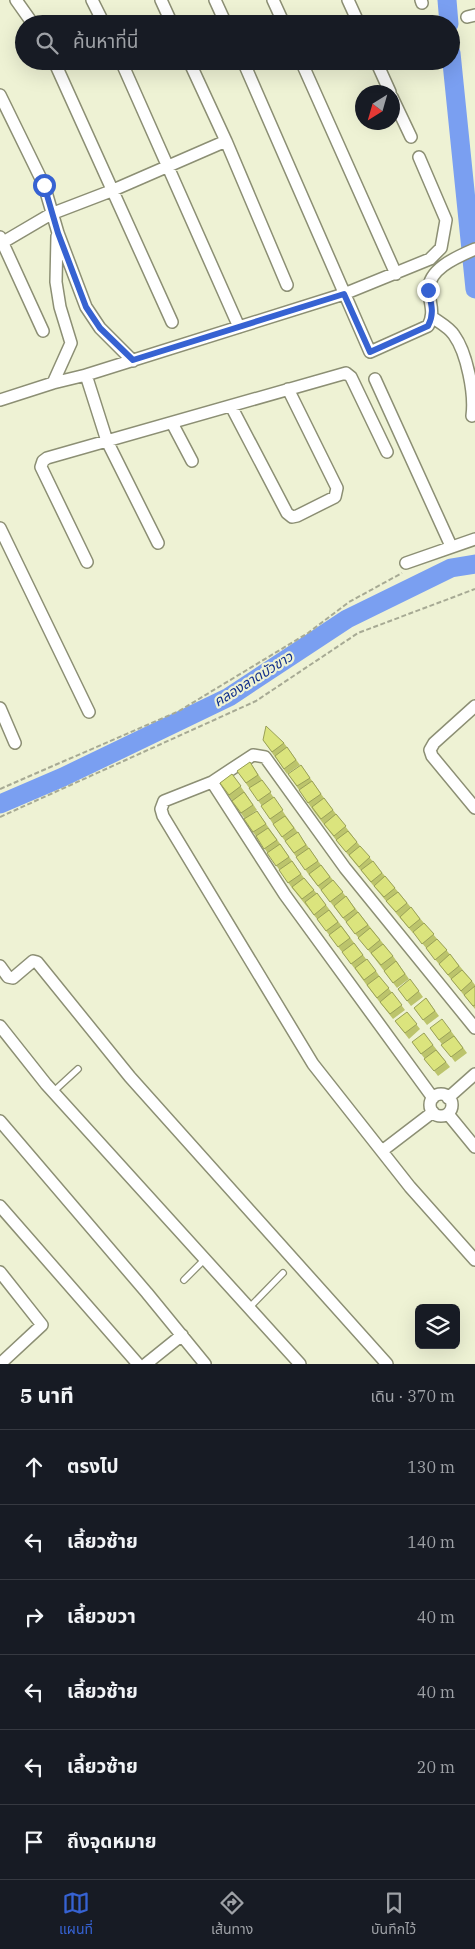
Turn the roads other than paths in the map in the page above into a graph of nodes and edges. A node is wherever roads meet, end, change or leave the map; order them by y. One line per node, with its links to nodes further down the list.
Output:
1 (16, 0): 7 (street)
2 (92, 0): 8 (street)
3 (161, 0): 9 (street)
4 (216, 0): 10 (street)
5 (273, 0): 11 (street)
6 (348, 0): 12 (street)
7 (27, 15)
8 (100, 15)
9 (168, 15)
10 (222, 15)
11 (280, 15)
12 (355, 15)
13 (58, 70): 26 (street)
14 (125, 70): 25 (street)
15 (193, 70): 23 (street)
16 (247, 70): 33 (street)
17 (305, 70): 31 (street)
18 (380, 70): 19 (street)
19 (387, 85)
20 (0, 95): 27 (street)
21 (400, 114): 22 (street)
22 (411, 137)
23 (226, 141): 25 (street); 32 (street)
24 (419, 157): 31 (street)
25 (167, 167): 26 (street); 36 (street)
26 (111, 191): 27 (street); 35 (street)
27 (51, 214): 28 (street); 29 (street)
28 (58, 233): 38 (street); 41 (street)
29 (1, 241): 37 (street)
30 (475, 249): 34 (street)
31 (396, 274): 33 (street)
32 (287, 286)
33 (344, 294): 34 (street); 36 (street)
34 (432, 317): 45 (street)
35 (172, 322)
36 (239, 327): 38 (street)
37 (43, 331)
38 (133, 360): 39 (street)
39 (86, 375): 41 (street); 47 (street)
40 (375, 379): 53 (street)
41 (53, 383): 43 (street)
42 (288, 389): 44 (street); 44 (street); 48 (street)
43 (0, 400)
44 (231, 406): 46 (street)
45 (472, 416)
46 (172, 423): 47 (street); 49 (street)
47 (107, 441): 52 (street); 54 (street)
48 (387, 452)
49 (192, 461)
50 (0, 528): 58 (street)
51 (475, 539): 53 (street)
52 (158, 543)
53 (451, 546): 55 (street)
54 (87, 562)
55 (406, 566)
56 (475, 706): 61 (street)
57 (0, 708): 59 (street)
58 (89, 712)
59 (15, 743)
60 (212, 782): 64 (street); 68 (street); 74 (street)
61 (475, 808)
62 (0, 966): 88 (street)
63 (0, 1026): 67 (street)
64 (475, 1028)
65 (78, 1069): 67 (lane)
66 (475, 1074): 69 (street)
67 (53, 1092): 76 (street)
68 (433, 1098): 69 (street); 70 (street)
69 (448, 1098): 71 (street)
70 (432, 1112): 71 (street); 74 (street)
71 (448, 1114): 73 (street)
72 (0, 1122): 82 (street)
73 (475, 1147)
74 (382, 1152): 77 (street)
75 (0, 1206): 84 (street)
76 (205, 1259): 80 (lane); 81 (street)
77 (475, 1260)
78 (0, 1272): 83 (street)
79 (283, 1273): 81 (lane)
80 (184, 1280)
81 (249, 1308): 87 (street)
82 (182, 1335): 85 (street); 86 (street)
83 (0, 1364)
84 (138, 1364)
85 (146, 1364)
86 (205, 1364)
87 (300, 1364)
88 (387, 1364)

